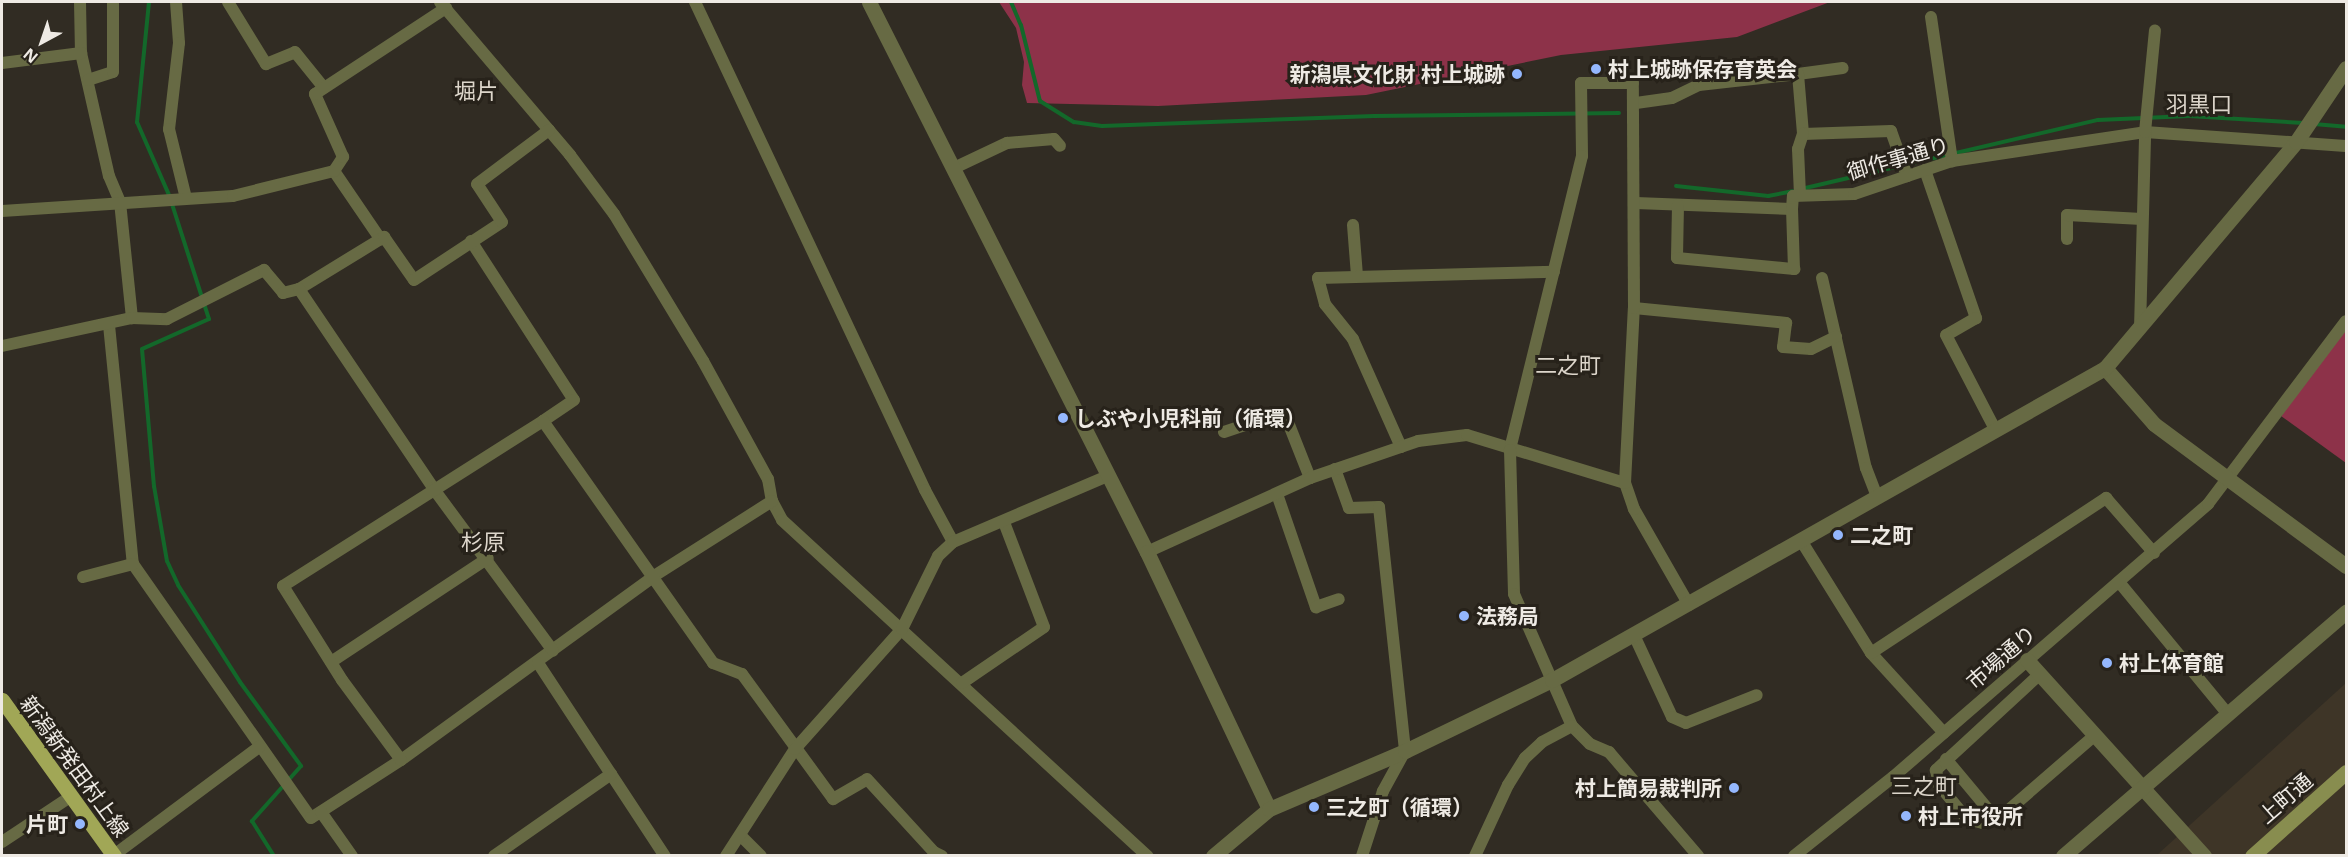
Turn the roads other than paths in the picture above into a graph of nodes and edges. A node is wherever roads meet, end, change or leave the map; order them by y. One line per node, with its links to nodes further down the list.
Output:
1 (80, 2): 10 (street)
2 (113, 2): 15 (street)
3 (176, 2): 30 (street)
4 (228, 2): 16 (street)
5 (695, 2): 68 (street)
6 (869, 2): 25 (street)
7 (443, 5): 16 (street); 18 (street)
8 (1931, 17): 24 (street)
9 (2155, 30): 19 (street)
10 (81, 53): 11 (street); 15 (street)
11 (2, 63)
12 (1843, 68): 14 (street)
13 (2346, 68): 21 (street)
14 (1798, 74): 17 (street); 20 (street)
15 (88, 80): 31 (street)
16 (324, 88): 27 (street)
17 (1636, 103): 32 (street); 41 (street)
18 (549, 130): 40 (street); 66 (street)
19 (2145, 132): 21 (street, 御作事通り); 24 (street, 御作事通り); 36 (street)
20 (1803, 134): 28 (street); 29 (street)
21 (2296, 142): 23 (street, 御作事通り); 49 (street)
22 (1060, 146): 25 (street)
23 (2346, 146)
24 (1952, 161): 26 (street, 御作事通り)
25 (954, 168): 59 (street)
26 (1926, 170): 28 (street, 御作事通り); 54 (street)
27 (334, 171): 30 (street); 39 (street)
28 (1907, 176): 29 (street, 御作事通り)
29 (1800, 195): 34 (street)
30 (186, 198): 31 (street)
31 (120, 202): 35 (street); 46 (street)
32 (1636, 203): 33 (street); 45 (street)
33 (1678, 205): 34 (street); 34 (street)
34 (1792, 209)
35 (2, 211)
36 (2142, 219): 38 (street); 49 (street)
37 (1353, 225): 42 (street)
38 (2067, 239)
39 (381, 240): 40 (street); 44 (street)
40 (471, 241): 53 (street)
41 (1554, 272): 42 (street); 57 (street)
42 (1357, 276): 56 (street)
43 (1822, 278): 50 (street)
44 (299, 289): 46 (street); 63 (street)
45 (1634, 308): 50 (street); 62 (street)
46 (132, 318): 48 (street)
47 (2346, 321): 61 (street, 市場通り)
48 (109, 325): 51 (street); 73 (street)
49 (2140, 329): 52 (street)
50 (1836, 338): 65 (street)
51 (2, 346)
52 (2105, 368): 54 (street); 61 (street)
53 (543, 421): 63 (street); 75 (street)
54 (1995, 429): 65 (street)
55 (1224, 432): 60 (street)
56 (1401, 447): 57 (street); 58 (street)
57 (1510, 450): 62 (street); 89 (street)
58 (1335, 469): 60 (street); 99 (street)
59 (1108, 476): 67 (street); 70 (street)
60 (1310, 478): 64 (street)
61 (2227, 480): 71 (street, 市場通り); 74 (street)
62 (1625, 483): 79 (street)
63 (433, 488): 72 (street); 86 (street)
64 (1277, 494): 70 (street); 78 (street)
65 (1876, 497): 69 (street)
66 (772, 501): 75 (street); 81 (street)
67 (1004, 522): 68 (street); 90 (street)
68 (953, 542): 81 (street)
69 (1802, 543): 79 (street); 84 (street)
70 (1147, 552): 106 (street)
71 (2154, 553): 77 (street, 市場通り); 84 (street)
72 (488, 558): 83 (street); 86 (street)
73 (133, 564): 76 (street); 97 (street)
74 (2346, 566)
75 (654, 576): 83 (street); 98 (street)
76 (83, 578)
77 (2119, 582): 85 (street, 市場通り); 93 (street)
78 (1340, 599)
79 (1689, 605): 82 (street)
80 (2346, 612): 93 (street)
81 (902, 629): 90 (street); 98 (street)
82 (1634, 635): 89 (street); 91 (street)
83 (553, 651): 87 (street)
84 (1871, 653): 95 (street)
85 (2027, 660): 88 (street); 95 (street, 市場通り)
86 (331, 662): 101 (street)
87 (538, 663): 101 (street); 103 (street)
88 (2040, 675): 96 (street); 100 (street)
89 (1552, 680): 94 (street); 99 (street)
90 (962, 683): 118 (street)
91 (1757, 695)
92 (2, 700): 105 (main road, 新潟新発田村上線)
93 (2227, 713): 104 (street)
94 (1572, 726): 121 (street); 122 (street)
95 (1944, 733): 123 (street, 市場通り)
96 (2094, 736): 104 (street); 108 (street)
97 (259, 747): 107 (street); 111 (street)
98 (795, 749): 109 (street); 117 (street)
99 (1405, 751): 106 (street); 120 (street)
100 (1946, 759): 108 (street); 108 (street)
101 (401, 760): 107 (street)
102 (2346, 772): 126 (main road, 上町通)
103 (611, 774): 113 (street); 114 (street)
104 (2139, 787): 124 (street); 125 (street)
105 (70, 797): 110 (street); 111 (main road, 新潟新発田村上線)
106 (1269, 809): 119 (street)
107 (321, 812): 112 (street)
108 (1997, 820)
109 (741, 836): 115 (street); 116 (street)
110 (2, 842)
111 (114, 855)
112 (352, 855)
113 (494, 855)
114 (665, 855)
115 (726, 855)
116 (761, 855)
117 (942, 855)
118 (1148, 855)
119 (1213, 855)
120 (1362, 855)
121 (1475, 855)
122 (1698, 855)
123 (1794, 855)
124 (2063, 855)
125 (2204, 855)
126 (2252, 855)

